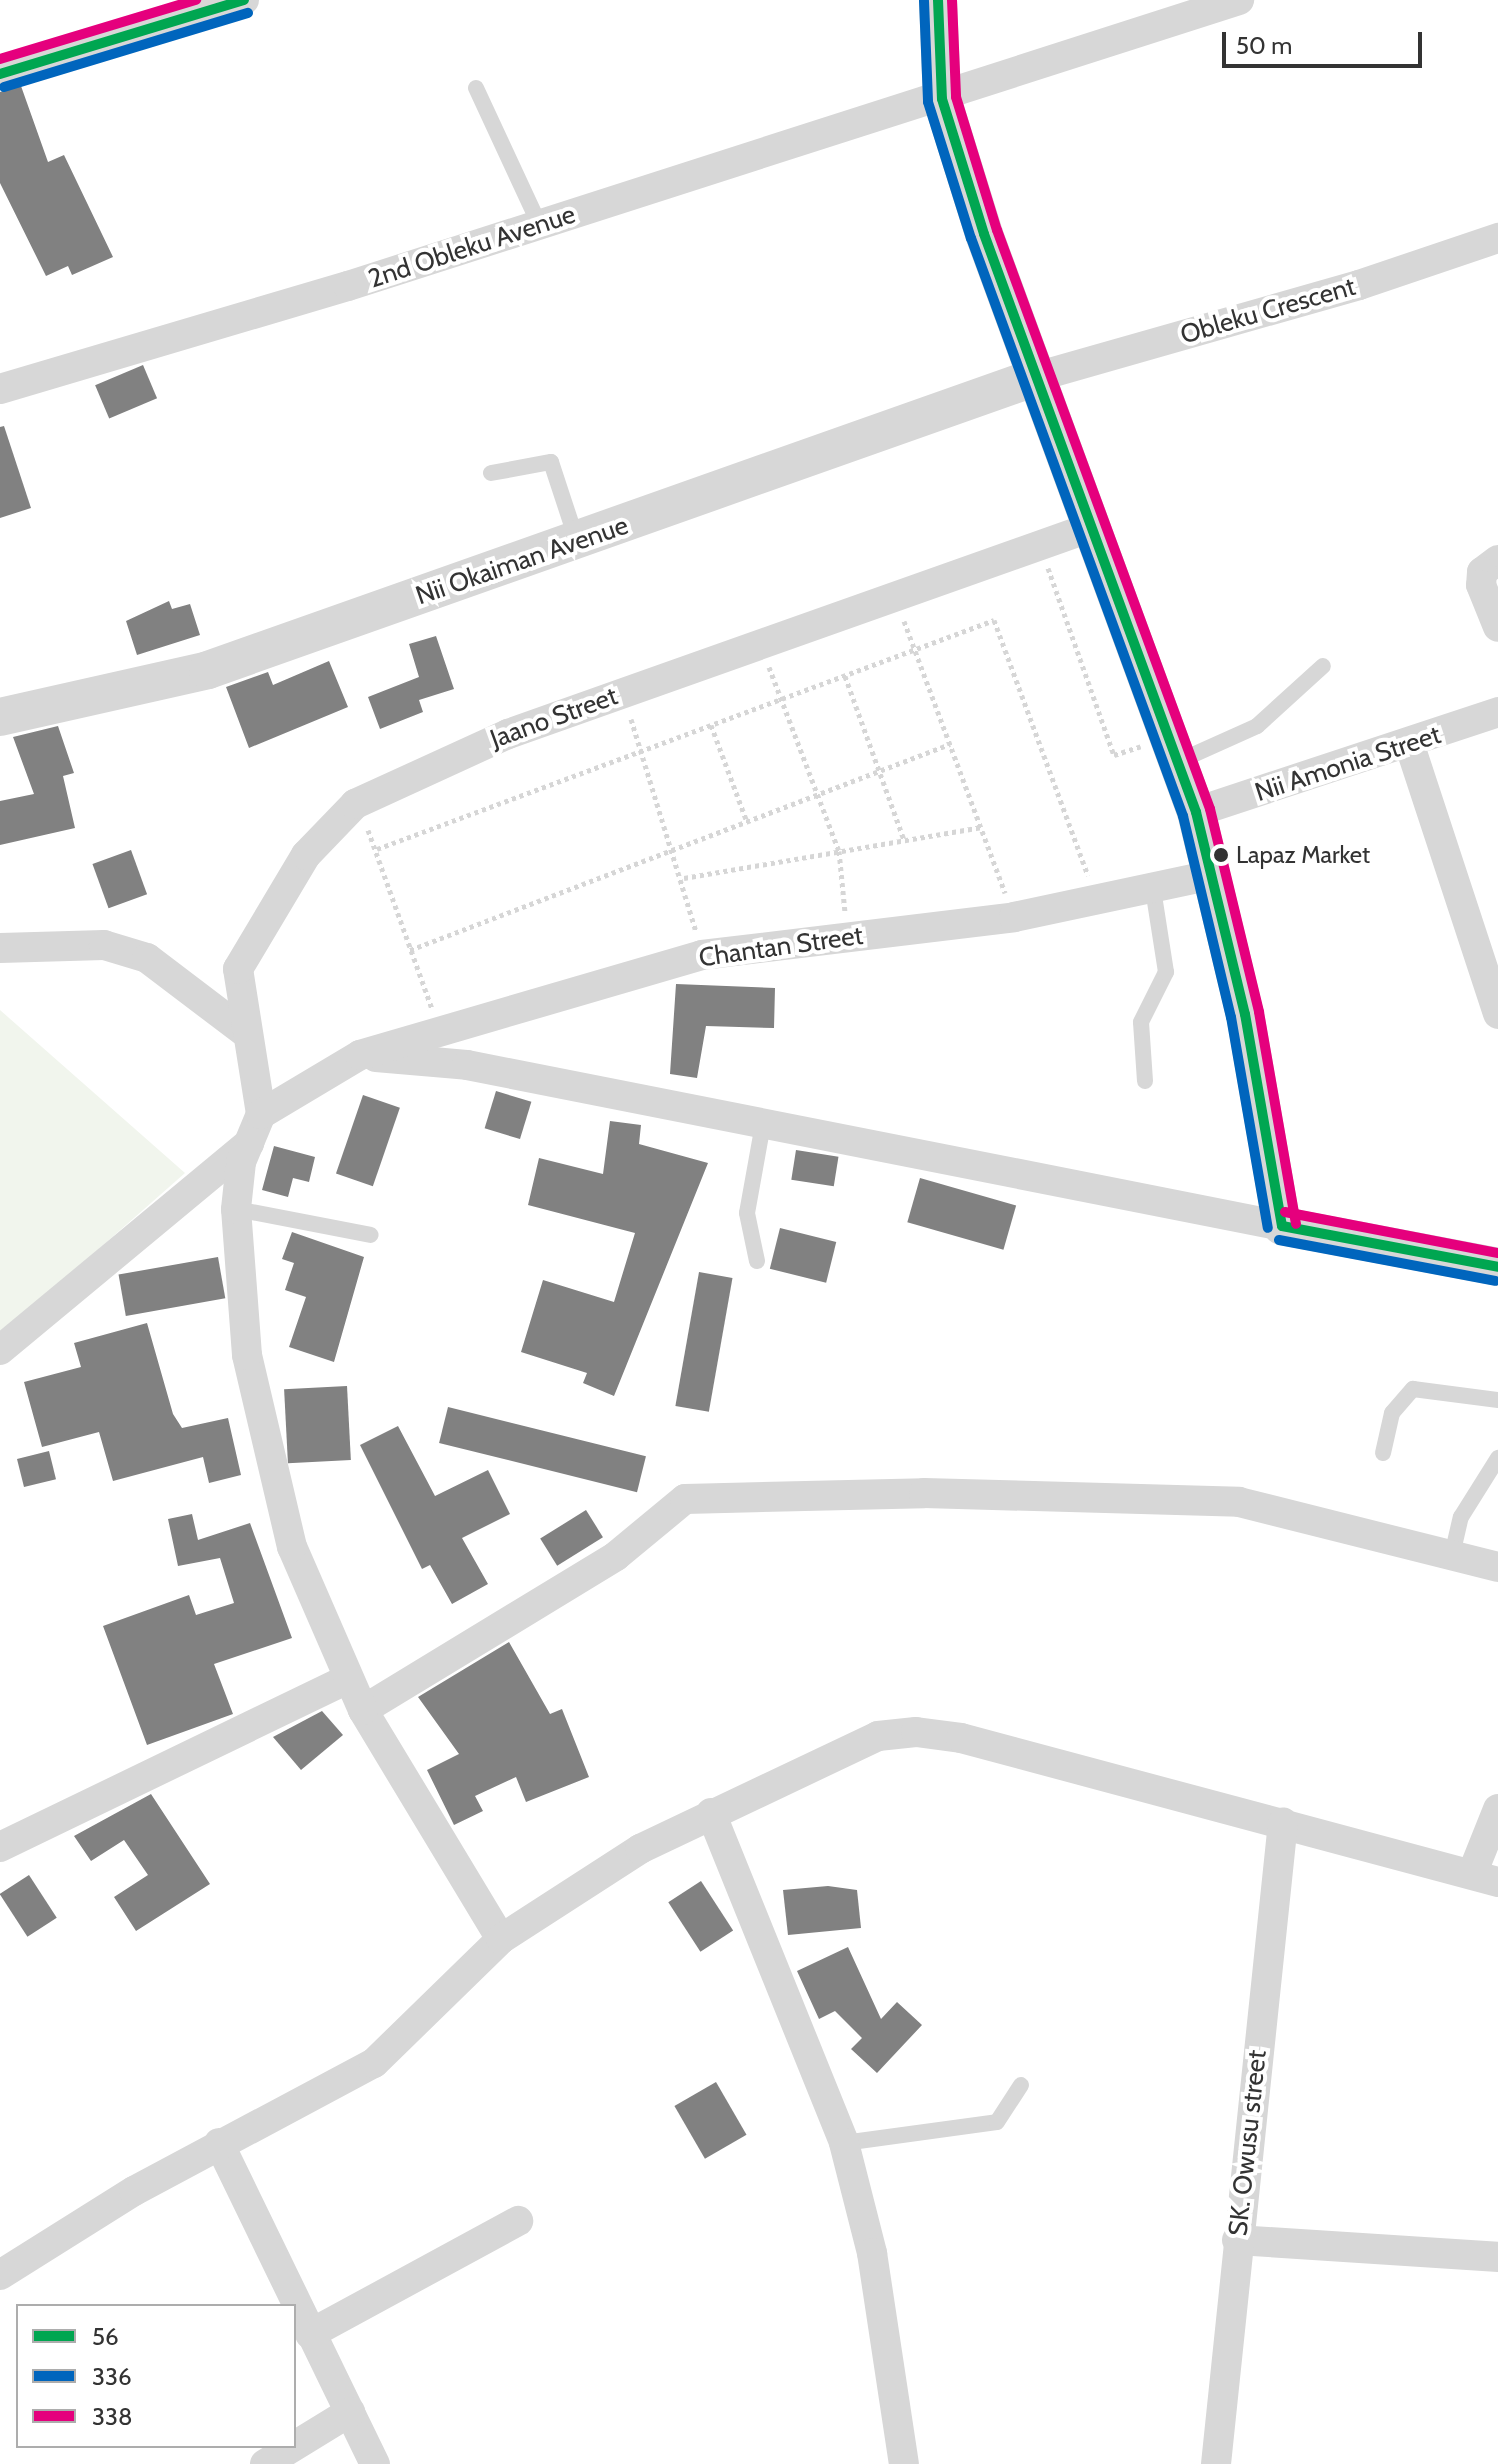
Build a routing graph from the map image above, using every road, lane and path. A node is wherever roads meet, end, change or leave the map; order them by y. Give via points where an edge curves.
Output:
1 (244, 0) edge
2 (938, 0) edge
3 (1239, 0) edge
4 (0, 74) edge
5 (476, 88) dead end
6 (942, 99) junction
7 (540, 226) junction
8 (1498, 238) edge
9 (1036, 377) junction
10 (0, 389) edge
11 (491, 473) dead end
12 (1089, 528) junction
13 (578, 542) junction
14 (1040, 546) junction
15 (1495, 561) edge
16 (895, 597) junction
17 (1498, 627) edge
18 (760, 645) junction
19 (915, 650) junction
20 (1323, 666) dead end
21 (845, 676) junction
22 (622, 694) junction
23 (782, 699) junction
24 (1498, 712) edge
25 (0, 717) edge
26 (711, 725) junction
27 (950, 744) junction
28 (1410, 746) junction
29 (642, 751) junction
30 (1114, 755) dead end
31 (1177, 762) junction
32 (879, 771) junction
33 (819, 794) junction
34 (355, 804) junction
35 (1196, 812) junction
36 (747, 822) junction
37 (981, 827) junction
38 (904, 840) junction
39 (377, 849) junction
40 (676, 850) junction
41 (839, 851) junction
42 (1211, 875) junction
43 (684, 878) junction
44 (1153, 889) junction
45 (1098, 902) junction
46 (1014, 917) junction
47 (847, 937) junction
48 (0, 948) edge
49 (410, 950) junction
50 (702, 955) junction
51 (1498, 1014) edge
52 (440, 1030) junction
53 (243, 1031) junction
54 (360, 1055) junction
55 (1145, 1081) dead end
56 (261, 1114) junction
57 (763, 1124) junction
58 (249, 1143) junction
59 (236, 1209) junction
60 (1282, 1226) junction
61 (371, 1235) dead end
62 (757, 1261) dead end
63 (1498, 1267) edge
64 (0, 1350) edge
65 (1498, 1400) edge
66 (1383, 1453) dead end
67 (1498, 1458) edge
68 (1452, 1555) junction
69 (1498, 1567) edge
70 (347, 1679) junction
71 (363, 1710) junction
72 (1498, 1809) edge
73 (711, 1813) junction
74 (1283, 1822) junction
75 (0, 1847) edge
76 (1485, 1878) edge
77 (501, 1939) junction
78 (1021, 2085) dead end
79 (219, 2143) junction
80 (844, 2143) junction
81 (518, 2221) dead end
82 (1237, 2240) junction
83 (1498, 2257) edge
84 (0, 2275) edge
85 (296, 2304) edge
86 (296, 2305) edge
87 (310, 2334) junction
88 (350, 2412) junction
89 (296, 2445) edge
90 (291, 2448) edge
91 (265, 2464) edge
92 (375, 2464) edge
93 (904, 2464) edge
94 (1216, 2464) edge

1 - 4 street
2 - 6 street
3 - 6 street, 2nd Obleku Avenue
5 - 7 lane
6 - 7 street, 2nd Obleku Avenue
6 - 9 street
7 - 10 street, 2nd Obleku Avenue
8 - 9 street, Obleku Crescent
9 - 12 street
9 - 13 street, Nii Okaiman Avenue
11 - 13 lane via 551,462
12 - 14 street, Jaano Street
12 - 31 street
13 - 25 street, Nii Okaiman Avenue via 208,670
14 - 16 street, Jaano Street
14 - 30 path
15 - 17 street via 1481,585
16 - 18 street, Jaano Street
16 - 19 path
18 - 22 street, Jaano Street
18 - 23 path
19 - 21 path
19 - 27 path
19 - 45 path via 994,620
20 - 31 lane via 1257,726
21 - 23 path
21 - 32 path
22 - 29 path
22 - 34 street, Jaano Street via 416,771
23 - 26 path
23 - 33 path
24 - 28 street, Nii Amonia Street
26 - 29 path
26 - 36 path
27 - 32 path
27 - 37 path
28 - 35 street, Nii Amonia Street
28 - 51 street
29 - 39 path
29 - 40 path
31 - 35 street
32 - 33 path
32 - 38 path
33 - 36 path
33 - 41 path
34 - 39 path
34 - 53 street, Jaano Street via 306,855 265,913 238,969
35 - 42 street
36 - 40 path
37 - 38 path
37 - 46 path
38 - 41 path
39 - 49 path
40 - 43 path
40 - 49 path
41 - 43 path
41 - 47 path
42 - 44 street, Chantan Street
42 - 60 street
43 - 50 path
44 - 45 street, Chantan Street
44 - 55 lane via 1166,972 1141,1022
45 - 46 street, Chantan Street
46 - 47 street, Chantan Street
47 - 50 street, Chantan Street
48 - 53 street via 104,945 147,958
49 - 52 path
50 - 52 street, Chantan Street
52 - 54 street, Chantan Street
53 - 56 street, Jaano Street
54 - 56 street, Chantan Street
54 - 57 street via 467,1065
56 - 58 street
57 - 60 street
57 - 62 lane via 747,1213
58 - 59 street
58 - 64 street
59 - 61 lane
59 - 70 street via 247,1355 292,1547
60 - 63 street
65 - 66 lane via 1413,1389 1392,1413
67 - 68 lane via 1461,1517
68 - 69 street
68 - 71 street via 1239,1502 924,1493 685,1499 616,1556
70 - 71 street
70 - 75 street
71 - 77 street
72 - 76 street
73 - 74 street via 878,1736 916,1732
73 - 77 street via 640,1849
73 - 80 street
74 - 76 street
74 - 82 street, SK. Owusu street
77 - 79 street via 374,2063
78 - 80 lane via 997,2122
79 - 84 street
79 - 85 street
80 - 93 street via 872,2253
81 - 87 street
82 - 83 street
82 - 94 street, SK. Owusu street
86 - 87 street
87 - 88 street
88 - 89 street
88 - 92 street
90 - 91 street

